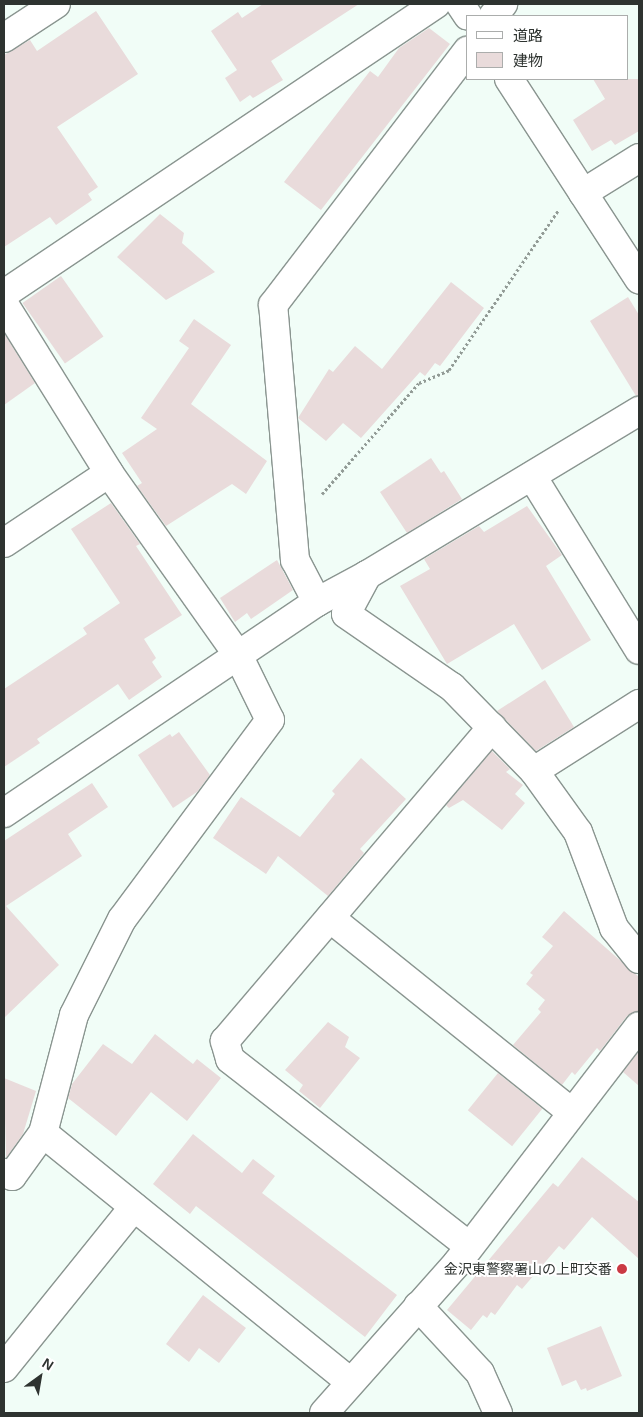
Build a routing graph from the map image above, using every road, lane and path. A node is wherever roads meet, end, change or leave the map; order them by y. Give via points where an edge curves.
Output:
1 (56, 4) edge
2 (436, 4) edge
3 (460, 4) edge
4 (503, 4) edge
5 (467, 15) edge
6 (494, 15) edge
7 (4, 38) edge
8 (466, 52) edge
9 (510, 80) edge
10 (639, 158) edge
11 (580, 188) junction
12 (639, 279) edge
13 (4, 294) edge
14 (4, 304) edge
15 (639, 411) edge
16 (109, 473) junction
17 (532, 476) junction
18 (292, 528) junction
19 (4, 543) edge
20 (367, 575) junction
21 (317, 602) junction
22 (639, 650) edge
23 (238, 655) junction
24 (639, 704) edge
25 (492, 727) junction
26 (534, 771) junction
27 (4, 813) edge
28 (330, 918) junction
29 (639, 958) edge
30 (639, 1026) edge
31 (571, 1112) junction
32 (43, 1133) junction
33 (4, 1172) edge
34 (134, 1207) junction
35 (469, 1246) junction
36 (418, 1306) junction
37 (4, 1368) edge
38 (350, 1382) junction
39 (324, 1413) edge
40 (498, 1413) edge

1 - 7 street
2 - 13 street
3 - 5 street
4 - 6 street
8 - 18 street via 272,305
9 - 11 street
10 - 11 street
11 - 12 street
11 - 18 path via 449,370 419,383
14 - 16 street
15 - 17 street
16 - 19 street
16 - 23 street
17 - 20 street
17 - 22 street
18 - 21 street via 295,560
20 - 21 street
20 - 25 street via 346,614 452,687
21 - 23 street
23 - 27 street
23 - 32 street via 270,720 122,919 74,1015
24 - 26 street
25 - 26 street
25 - 28 street
26 - 29 street via 578,832 614,928
28 - 31 street
28 - 35 street via 226,1041 230,1059
30 - 31 street
31 - 35 street
32 - 33 street via 12,1176
32 - 34 street
34 - 37 street
34 - 38 street
35 - 36 street
36 - 38 street
36 - 40 street via 480,1373
38 - 39 street

